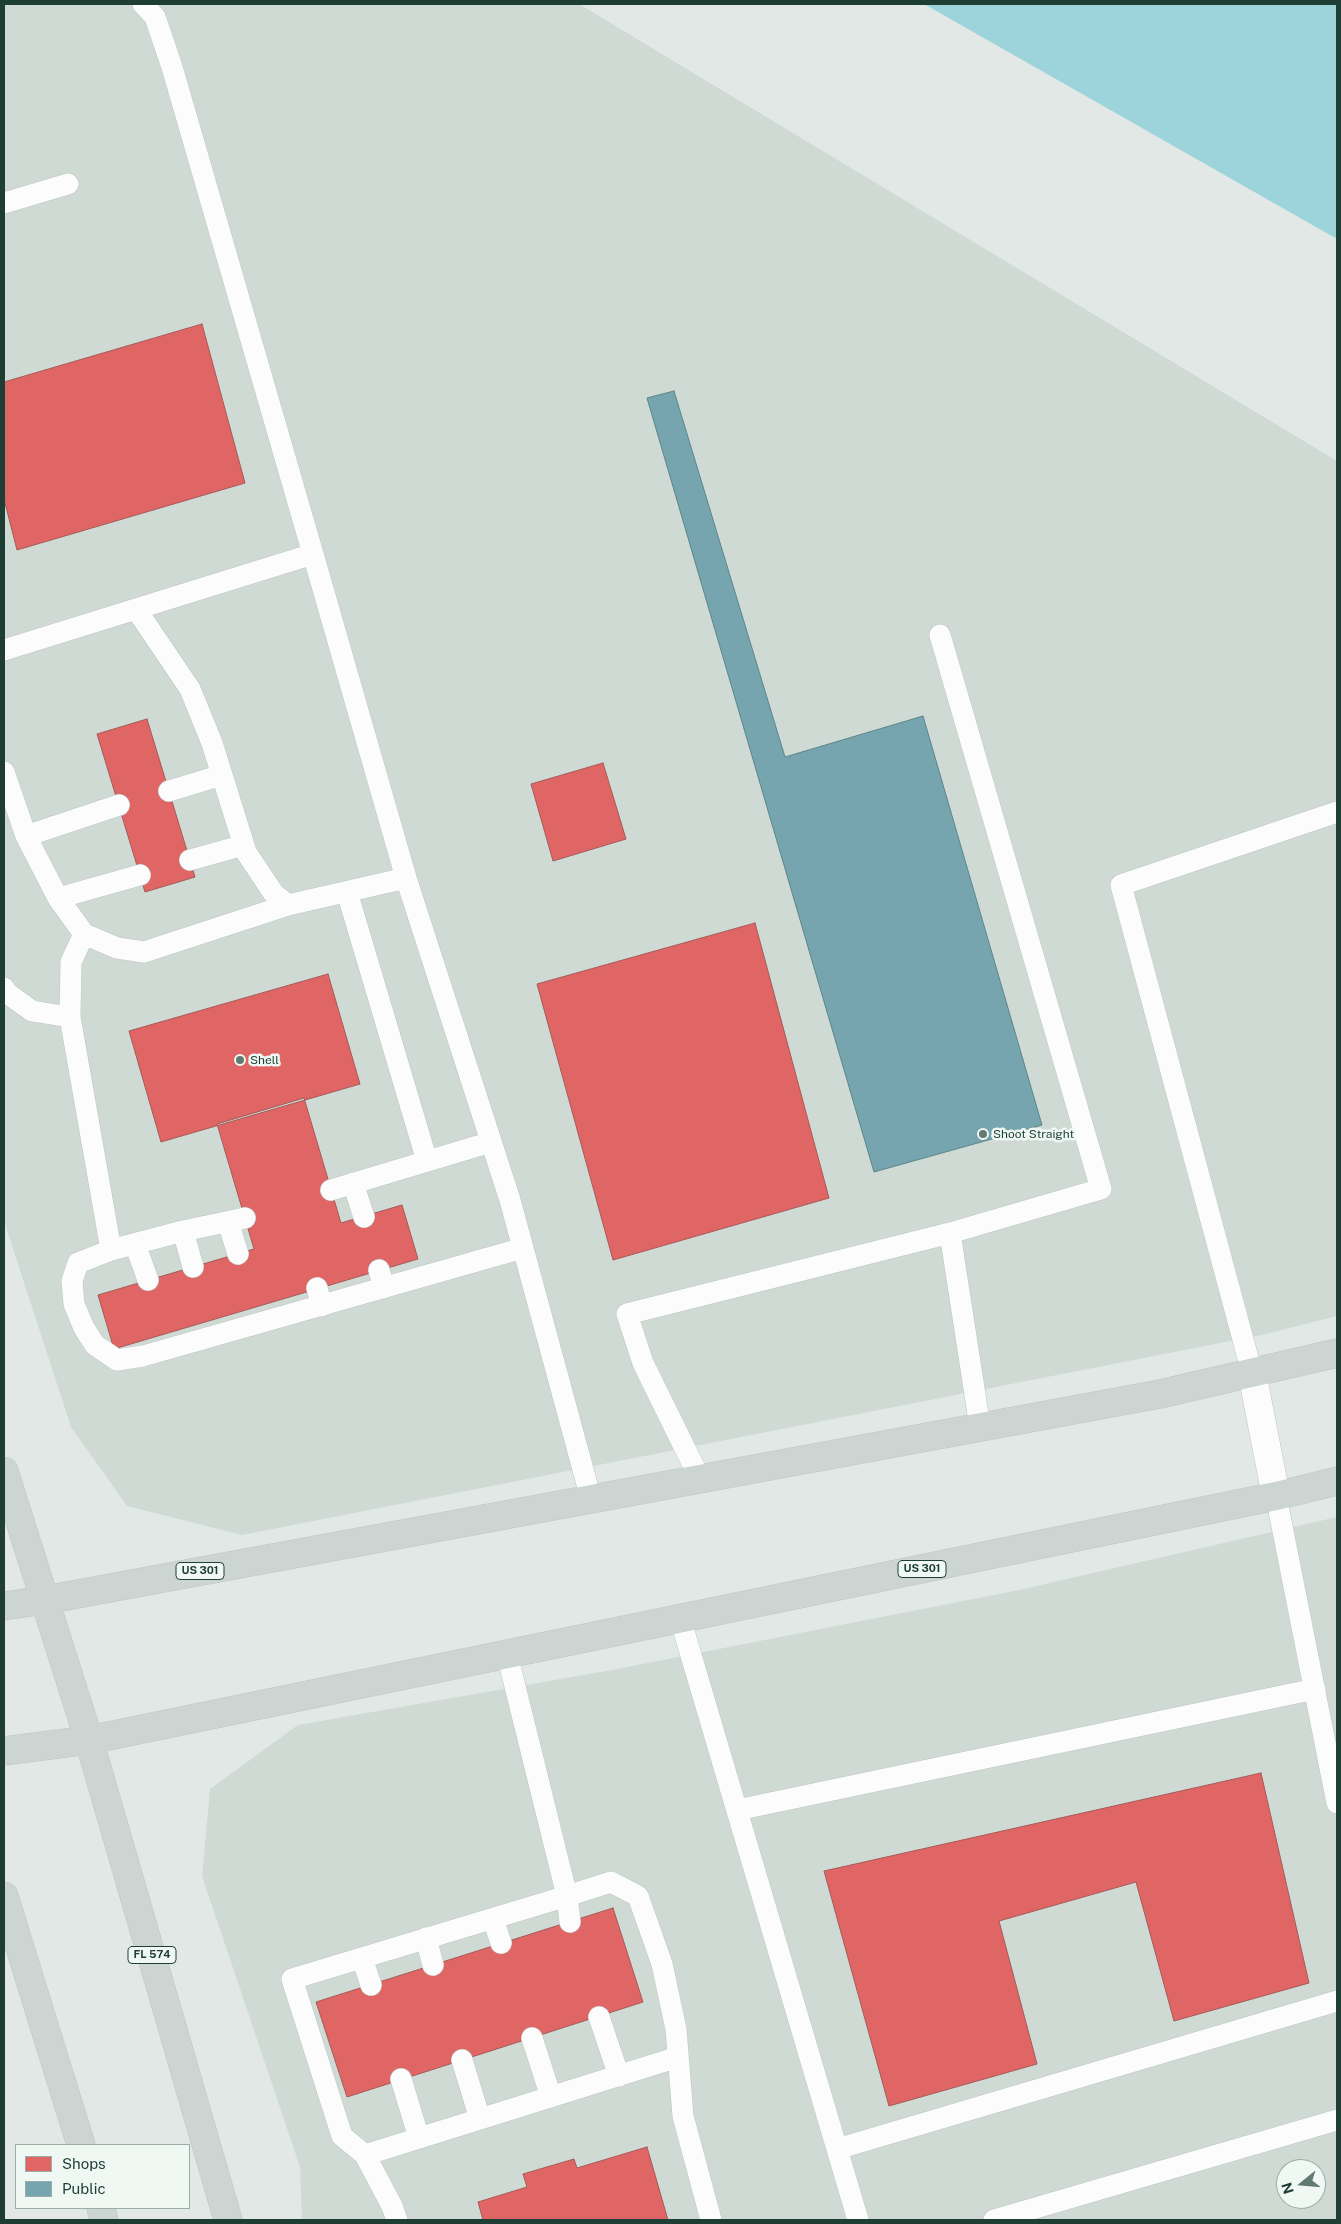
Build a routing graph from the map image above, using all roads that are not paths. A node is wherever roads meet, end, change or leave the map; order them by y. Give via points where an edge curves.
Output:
1 (144, 4) edge
2 (68, 184) dead end
3 (4, 203) edge
4 (313, 554) junction
5 (136, 609) junction
6 (940, 634) dead end
7 (4, 650) edge
8 (4, 772) edge
9 (222, 775) junction
10 (169, 791) dead end
11 (119, 806) dead end
12 (1337, 812) edge
13 (26, 836) junction
14 (244, 845) junction
15 (190, 860) dead end
16 (140, 875) dead end
17 (406, 878) junction
18 (347, 892) junction
19 (58, 898) junction
20 (288, 905) junction
21 (84, 934) junction
22 (4, 988) edge
23 (70, 1017) junction
24 (491, 1142) junction
25 (427, 1161) junction
26 (353, 1183) junction
27 (331, 1190) dead end
28 (364, 1216) dead end
29 (183, 1231) junction
30 (950, 1233) junction
31 (135, 1244) junction
32 (523, 1248) junction
33 (111, 1250) junction
34 (238, 1254) dead end
35 (194, 1267) dead end
36 (148, 1280) dead end
37 (1337, 1353) edge
38 (1252, 1373) junction
39 (980, 1427) junction
40 (4, 1471) edge
41 (700, 1479) junction
42 (1337, 1481) edge
43 (1276, 1496) junction
44 (591, 1499) junction
45 (44, 1600) junction
46 (4, 1606) edge
47 (680, 1618) junction
48 (507, 1654) junction
49 (1315, 1690) junction
50 (89, 1740) junction
51 (4, 1751) edge
52 (1337, 1803) edge
53 (737, 1810) junction
54 (4, 1896) edge
55 (567, 1896) junction
56 (493, 1918) junction
57 (570, 1922) dead end
58 (426, 1938) junction
59 (501, 1943) dead end
60 (362, 1958) junction
61 (433, 1965) dead end
62 (371, 1985) dead end
63 (1337, 2001) edge
64 (599, 2016) dead end
65 (532, 2038) dead end
66 (678, 2057) junction
67 (462, 2060) dead end
68 (619, 2076) junction
69 (401, 2079) dead end
70 (551, 2097) junction
71 (480, 2119) junction
72 (1337, 2120) edge
73 (419, 2138) junction
74 (81, 2144) edge
75 (837, 2149) junction
76 (365, 2156) junction
77 (228, 2220) edge
78 (397, 2220) edge
79 (711, 2220) edge
80 (858, 2220) edge
81 (994, 2220) edge

1 - 4 lane via 154,17 172,67
2 - 3 lane
4 - 5 lane
4 - 17 lane
5 - 7 lane
5 - 9 lane via 190,689
6 - 30 lane via 1101,1189
8 - 13 lane
9 - 10 lane
9 - 14 lane
11 - 13 lane
12 - 38 lane via 1121,885
13 - 19 lane
14 - 15 lane
14 - 20 lane via 274,894
16 - 19 lane
17 - 18 lane
17 - 24 lane
18 - 20 lane
18 - 25 lane
19 - 21 lane
20 - 21 lane via 144,952 118,948
21 - 23 lane via 71,962
22 - 23 lane via 7,994 32,1011
23 - 33 lane
24 - 25 lane
24 - 32 lane
25 - 26 lane
26 - 27 lane
26 - 28 lane
29 - 31 lane
29 - 34 lane via 236,1220
29 - 35 lane
30 - 39 lane
30 - 41 lane via 627,1314 643,1363
31 - 33 lane
31 - 36 lane
32 - 33 lane via 381,1279 166,1342 143,1356 117,1360 95,1345 84,1328 74,1304 72,1281 78,1263
32 - 44 lane
37 - 38 main road, US 301
38 - 39 main road, US 301 via 1160,1394
38 - 43 street
39 - 41 main road, US 301
40 - 45 main road, FL 574
41 - 44 main road, US 301
42 - 43 main road, US 301
43 - 47 main road, US 301
43 - 49 lane
44 - 45 main road, US 301
45 - 46 main road, US 301
45 - 50 main road, FL 574
47 - 48 main road, US 301
47 - 53 lane
48 - 50 main road, US 301
48 - 55 lane
49 - 52 lane
49 - 53 lane
50 - 51 main road, US 301
50 - 77 main road, FL 574
53 - 75 lane
54 - 74 main road
55 - 56 lane
55 - 57 lane
55 - 66 lane via 611,1882 638,1896 662,1964 676,2029
56 - 58 lane
56 - 59 lane
58 - 60 lane
58 - 61 lane
60 - 62 lane
60 - 76 lane via 292,1979 342,2136
63 - 75 lane
64 - 68 lane
65 - 70 lane
66 - 68 lane
66 - 79 lane via 683,2116
67 - 71 lane
68 - 70 lane
69 - 73 lane
70 - 71 lane
71 - 73 lane
72 - 81 lane
73 - 76 lane
75 - 80 lane
76 - 78 lane

